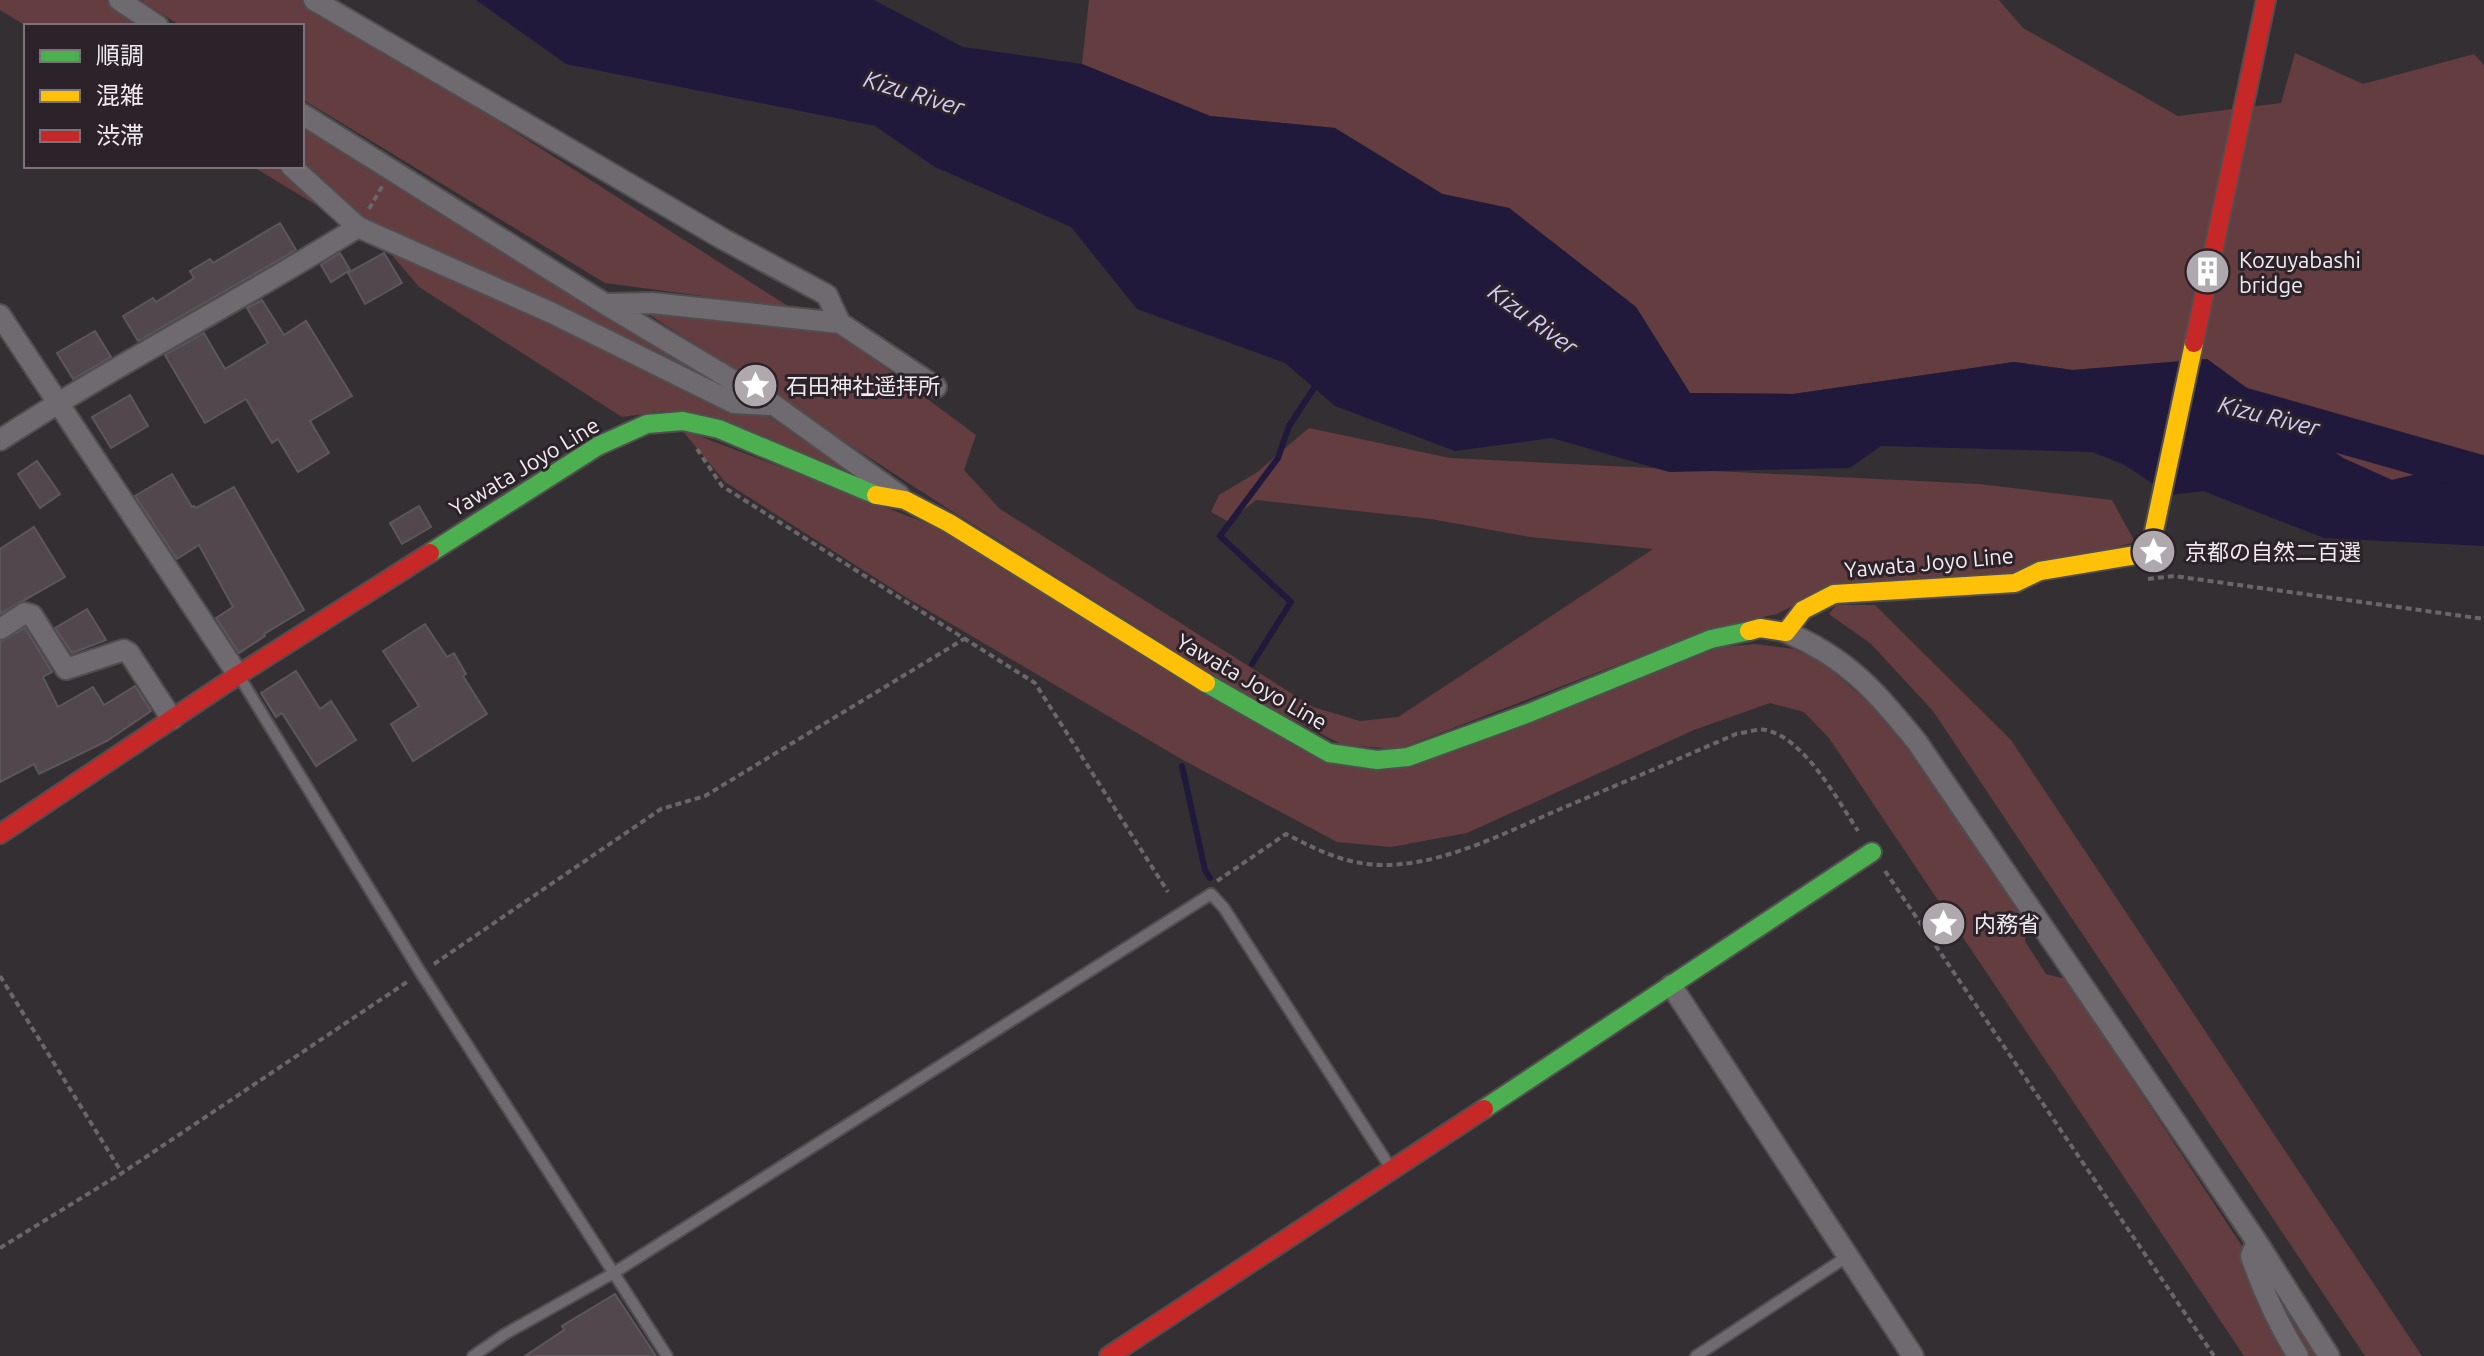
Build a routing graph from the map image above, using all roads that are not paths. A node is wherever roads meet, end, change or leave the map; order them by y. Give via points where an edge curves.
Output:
1 (119, 0) edge
2 (314, 0) edge
3 (2266, 0) edge
4 (155, 24) edge
5 (304, 115) edge
6 (293, 168) edge
7 (358, 227) junction
8 (605, 304) junction
9 (0, 315) edge
10 (840, 323) junction
11 (936, 387) dead end
12 (59, 401) junction
13 (774, 405) junction
14 (0, 440) edge
15 (905, 500) junction
16 (0, 629) edge
17 (1786, 632) junction
18 (238, 675) junction
19 (172, 719) junction
20 (0, 834) edge
21 (1872, 852) dead end
22 (1671, 985) junction
23 (1391, 1169) junction
24 (2257, 1242) junction
25 (1848, 1256) junction
26 (612, 1274) junction
27 (473, 1356) edge
28 (667, 1356) edge
29 (1109, 1356) edge
30 (1696, 1356) edge
31 (1913, 1356) edge
32 (2298, 1356) edge
33 (2329, 1356) edge

1 - 4 street
2 - 10 street via 827,295
3 - 17 main road, Yawata Joyo Line via 2151,545 2136,555 2040,571 2015,583 1834,594 1803,610
5 - 8 street
6 - 7 street
7 - 12 street
7 - 13 street via 552,313 734,403
8 - 10 street via 652,303
8 - 13 street
9 - 12 street
10 - 11 street
12 - 14 street
12 - 18 street
13 - 15 street
15 - 17 main road, Yawata Joyo Line via 1239,704 1329,753 1377,760 1408,757 1711,639 1760,628
15 - 18 main road, Yawata Joyo Line via 875,495 719,429 683,421 647,424 598,446
16 - 19 street via 25,613 32,615 66,669 124,650
17 - 24 street via 1843,663 1876,692 1917,742
18 - 19 main road, Yawata Joyo Line
18 - 26 lane
19 - 20 main road, Yawata Joyo Line
21 - 22 main road
22 - 23 main road
22 - 25 street
23 - 26 lane via 1211,894
23 - 29 main road
24 - 32 street via 2251,1256 2258,1277
24 - 33 street
25 - 30 lane
25 - 31 street
26 - 27 lane
26 - 28 lane

